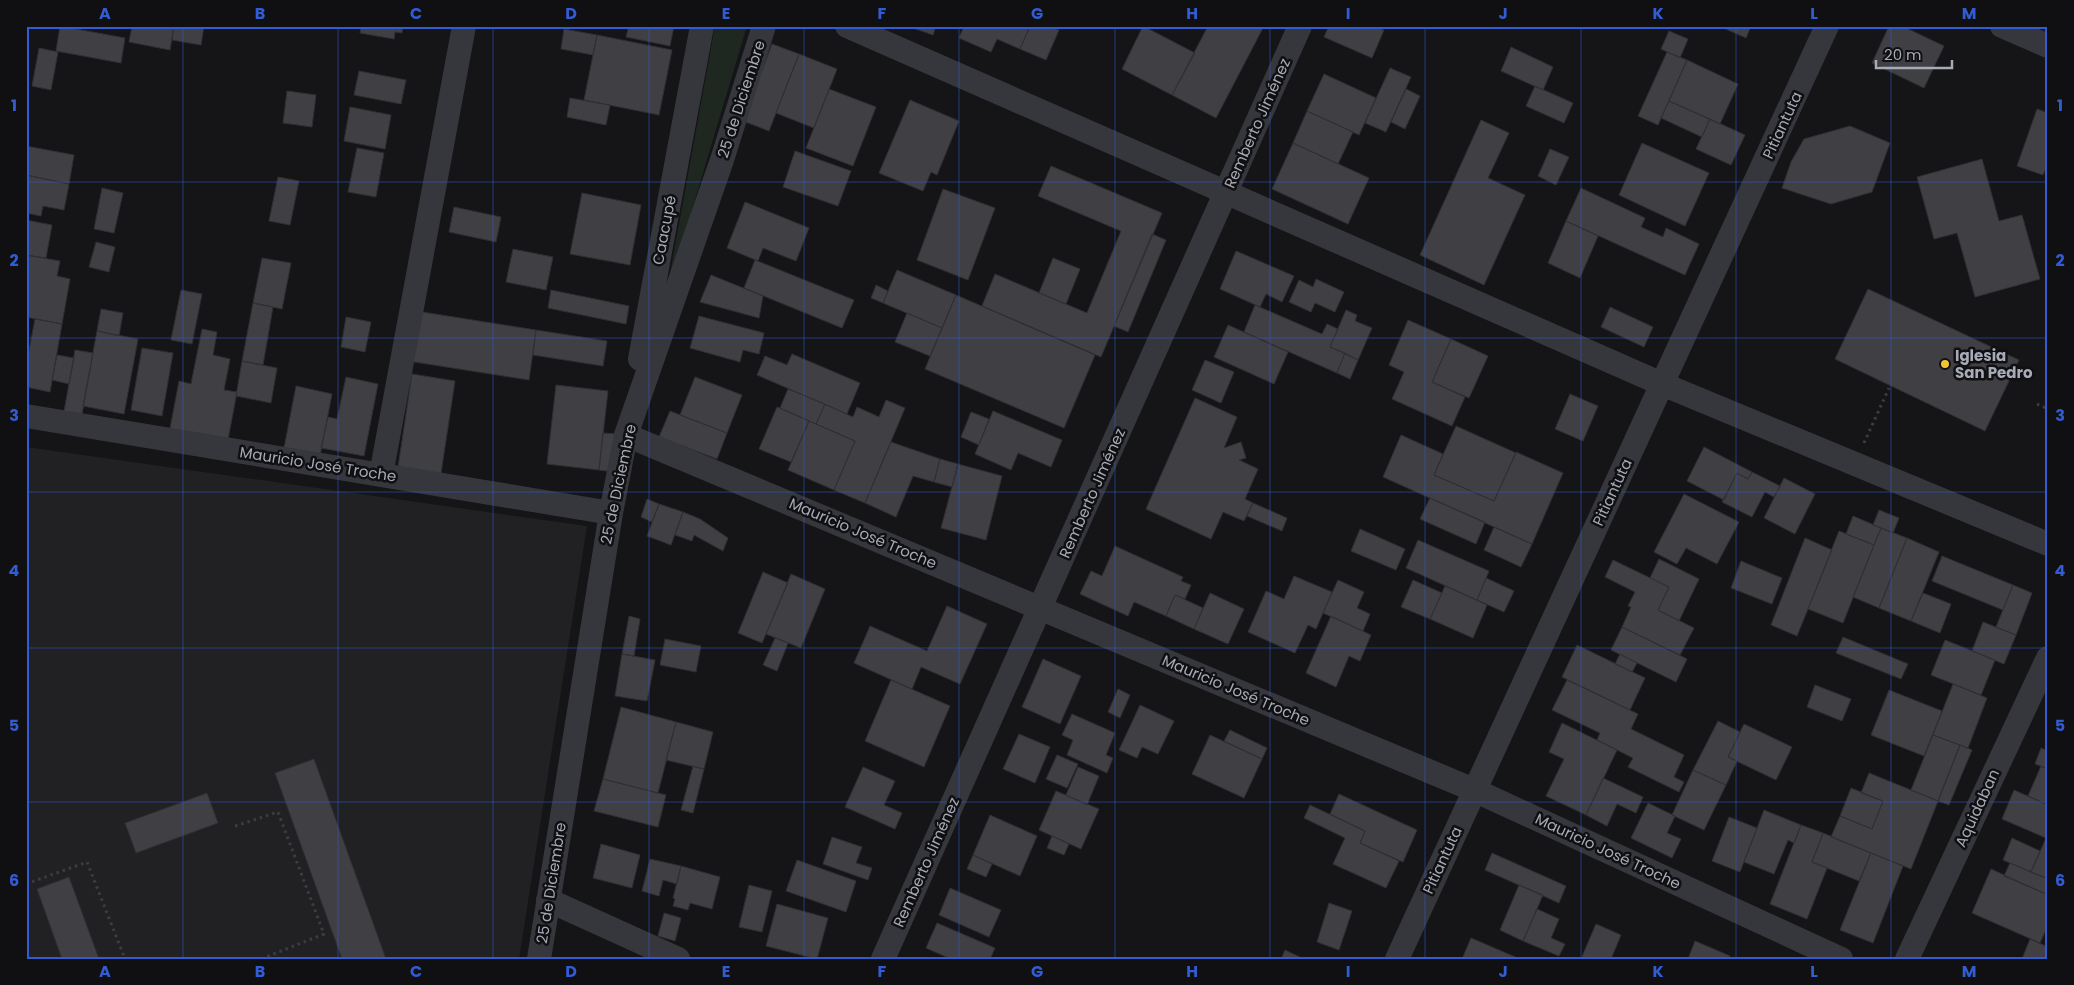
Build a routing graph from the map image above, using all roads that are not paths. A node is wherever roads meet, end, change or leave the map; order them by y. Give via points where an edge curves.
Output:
1 (464, 26) edge
2 (702, 26) edge
3 (764, 26) edge
4 (847, 26) edge
5 (1300, 26) edge
6 (1827, 26) edge
7 (2002, 26) edge
8 (2048, 46) edge
9 (1226, 192) junction
10 (1662, 384) junction
11 (26, 416) edge
12 (626, 435) junction
13 (381, 475) junction
14 (611, 513) junction
15 (2048, 544) edge
16 (1041, 607) junction
17 (2048, 658) edge
18 (1474, 790) junction
19 (548, 900) junction
20 (539, 959) edge
21 (678, 959) edge
22 (883, 959) edge
23 (1397, 959) edge
24 (1840, 959) edge
25 (1907, 959) edge

1 - 13 street
2 - 12 street, Caacupé
3 - 12 street, 25 de Diciembre via 722,160
4 - 9 street
5 - 9 street, Remberto Jiménez
6 - 10 street, Pitiantuta
7 - 8 street
9 - 10 street
9 - 16 street, Remberto Jiménez
10 - 15 street
10 - 18 street, Pitiantuta
11 - 13 street, Mauricio José Troche
12 - 14 street, 25 de Diciembre
12 - 16 street, Mauricio José Troche
13 - 14 street, Mauricio José Troche
14 - 19 street, 25 de Diciembre
16 - 18 street, Mauricio José Troche
16 - 22 street, Remberto Jiménez
17 - 25 street, Aquidaban
18 - 23 street, Pitiantuta
18 - 24 street, Mauricio José Troche
19 - 20 street, 25 de Diciembre
19 - 21 street

